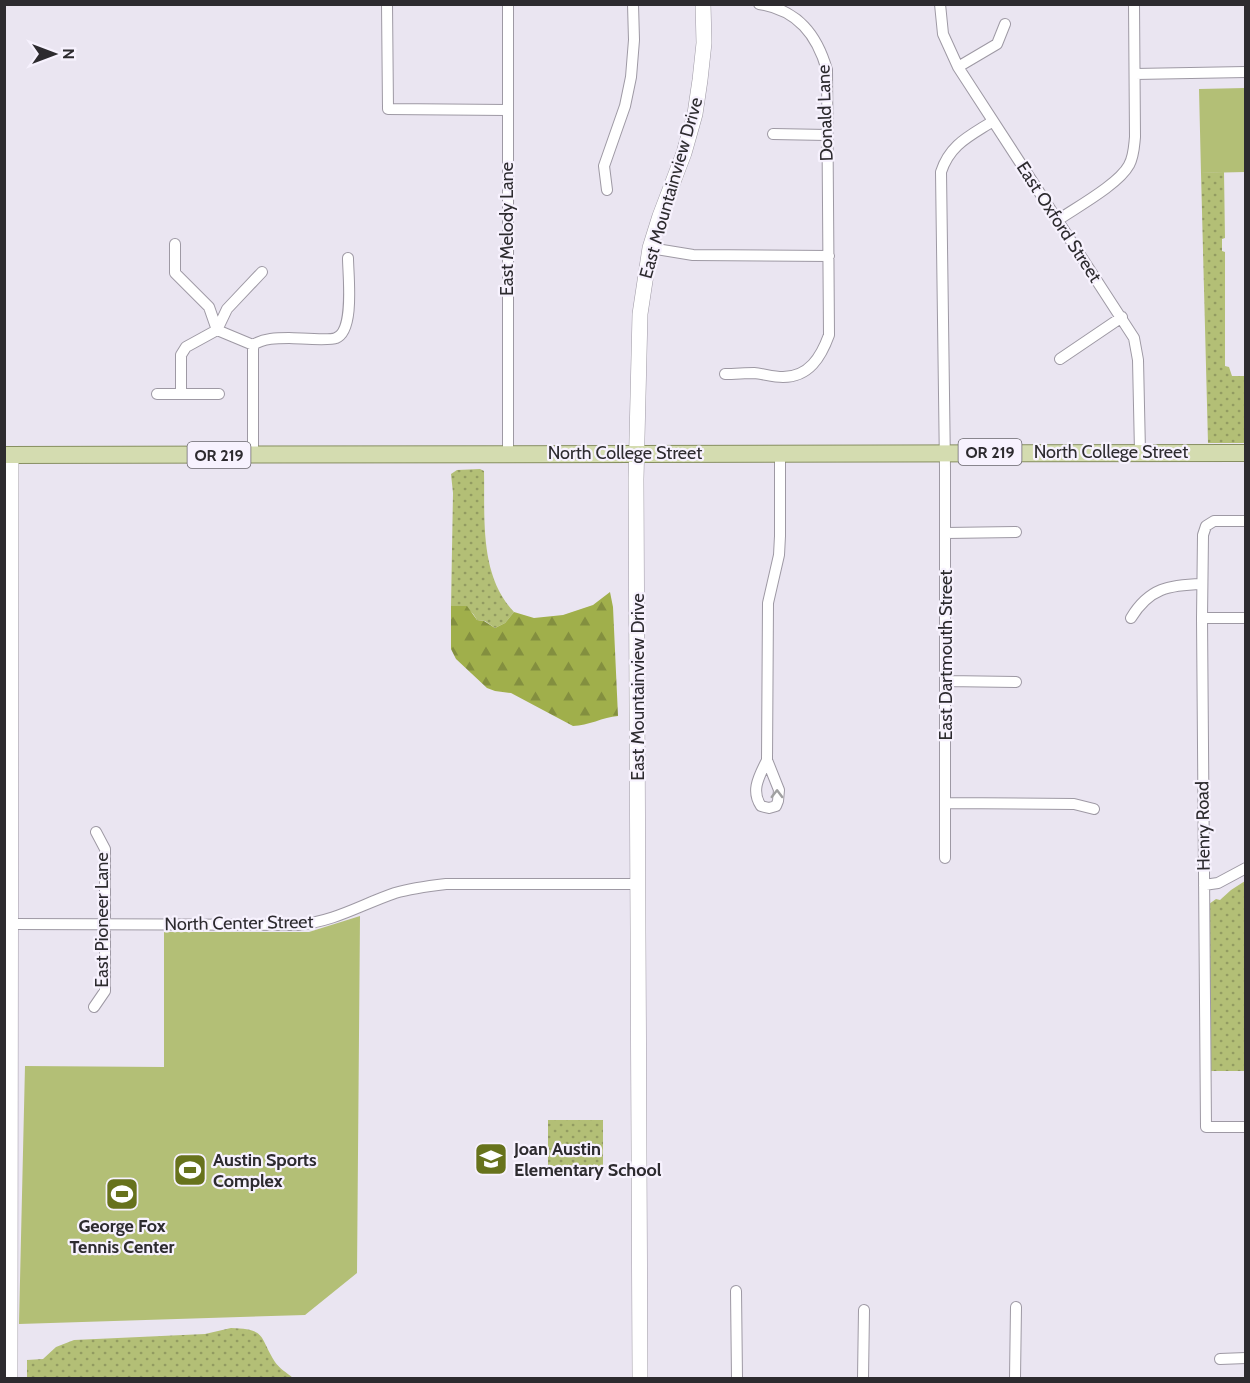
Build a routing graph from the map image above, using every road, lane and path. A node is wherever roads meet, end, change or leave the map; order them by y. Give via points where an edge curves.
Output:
1 (387, 4) edge
2 (507, 4) edge
3 (633, 4) edge
4 (703, 4) edge
5 (759, 4) edge
6 (940, 4) edge
7 (1134, 4) edge
8 (789, 9) edge
9 (1005, 24) dead end
10 (958, 67) junction
11 (1245, 72) edge
12 (1135, 74) junction
13 (507, 110) junction
14 (993, 121) junction
15 (773, 134) dead end
16 (827, 135) junction
17 (608, 190) dead end
18 (1058, 220) junction
19 (175, 244) dead end
20 (650, 248) junction
21 (828, 256) junction
22 (348, 258) dead end
23 (262, 272) dead end
24 (1122, 318) junction
25 (217, 330) junction
26 (253, 345) junction
27 (1060, 359) dead end
28 (725, 374) dead end
29 (157, 394) dead end
30 (181, 394) junction
31 (219, 394) dead end
32 (944, 452) junction
33 (1140, 452) junction
34 (780, 453) junction
35 (1245, 453) edge
36 (508, 454) junction
37 (637, 454) junction
38 (8, 455) edge
39 (253, 455) junction
40 (1245, 521) edge
41 (1016, 532) dead end
42 (946, 533) junction
43 (1202, 584) junction
44 (1131, 618) dead end
45 (1202, 618) junction
46 (1245, 618) edge
47 (946, 681) junction
48 (1016, 682) dead end
49 (767, 760) dead end
50 (8, 793) edge
51 (946, 803) junction
52 (1094, 809) dead end
53 (96, 832) dead end
54 (945, 858) dead end
55 (1245, 868) edge
56 (639, 884) junction
57 (1204, 885) junction
58 (12, 924) junction
59 (105, 925) junction
60 (94, 1006) dead end
61 (8, 1031) edge
62 (1245, 1127) edge
63 (736, 1291) dead end
64 (1016, 1307) dead end
65 (864, 1310) dead end
66 (7, 1351) edge
67 (1245, 1358) edge
68 (1220, 1359) dead end
69 (10, 1378) edge
70 (640, 1378) edge
71 (737, 1378) edge
72 (863, 1378) edge
73 (1015, 1378) edge

1 - 13 street via 388,109
2 - 13 street, East Melody Lane
3 - 17 street via 631,77 604,166
4 - 20 street, East Mountainview Drive via 704,43 695,114
5 - 8 street, Donald Lane
6 - 10 street, East Oxford Street via 943,34
7 - 12 street
8 - 16 street, Donald Lane via 823,55 827,70
9 - 10 street via 998,44
10 - 14 street, East Oxford Street
11 - 12 street
12 - 18 street via 1135,137 1129,165 1110,184
13 - 36 street, East Melody Lane
14 - 18 street, East Oxford Street
14 - 32 street, East Dartmouth Street via 954,147 941,172
15 - 16 street
16 - 21 street, Donald Lane
18 - 24 street, East Oxford Street
19 - 25 street via 176,273 209,307
20 - 21 street via 693,255
20 - 37 street, East Mountainview Drive via 640,314
21 - 28 street, Donald Lane via 829,335 824,352 813,366 801,374 784,377
22 - 26 street via 345,331 336,338 274,339
23 - 25 street via 227,309
24 - 27 street
24 - 33 street, East Oxford Street via 1134,338 1138,360
25 - 26 street
25 - 30 street via 186,347 181,355
26 - 39 street
29 - 30 street
30 - 31 street
32 - 33 main road, North College Street / OR 219
32 - 34 main road, North College Street / OR 219
32 - 42 street, East Dartmouth Street
33 - 35 main road, North College Street / OR 219
34 - 37 main road, North College Street / OR 219
34 - 49 street via 779,555 768,603
36 - 37 main road, North College Street / OR 219
36 - 39 main road, North College Street / OR 219
37 - 56 street, East Mountainview Drive
38 - 39 main road, North College Street / OR 219
38 - 50 street
40 - 43 street, Henry Road via 1214,521 1206,526
41 - 42 street
42 - 47 street, East Dartmouth Street
43 - 44 street via 1174,585 1157,591 1145,599
43 - 45 street, Henry Road
45 - 46 street
45 - 57 street, Henry Road
47 - 48 street
47 - 51 street, East Dartmouth Street
50 - 58 street
51 - 52 street via 1074,804
51 - 54 street, East Dartmouth Street
53 - 59 street, East Pioneer Lane via 105,849
55 - 57 street via 1218,883
56 - 59 street, North Center Street via 424,886 396,893 342,916 297,925
56 - 70 street, East Mountainview Drive
57 - 62 street, Henry Road via 1206,1127
58 - 59 street, North Center Street
58 - 61 street
59 - 60 street, East Pioneer Lane via 105,991
61 - 66 street
63 - 71 street
64 - 73 street
65 - 72 street
66 - 69 street
67 - 68 street

